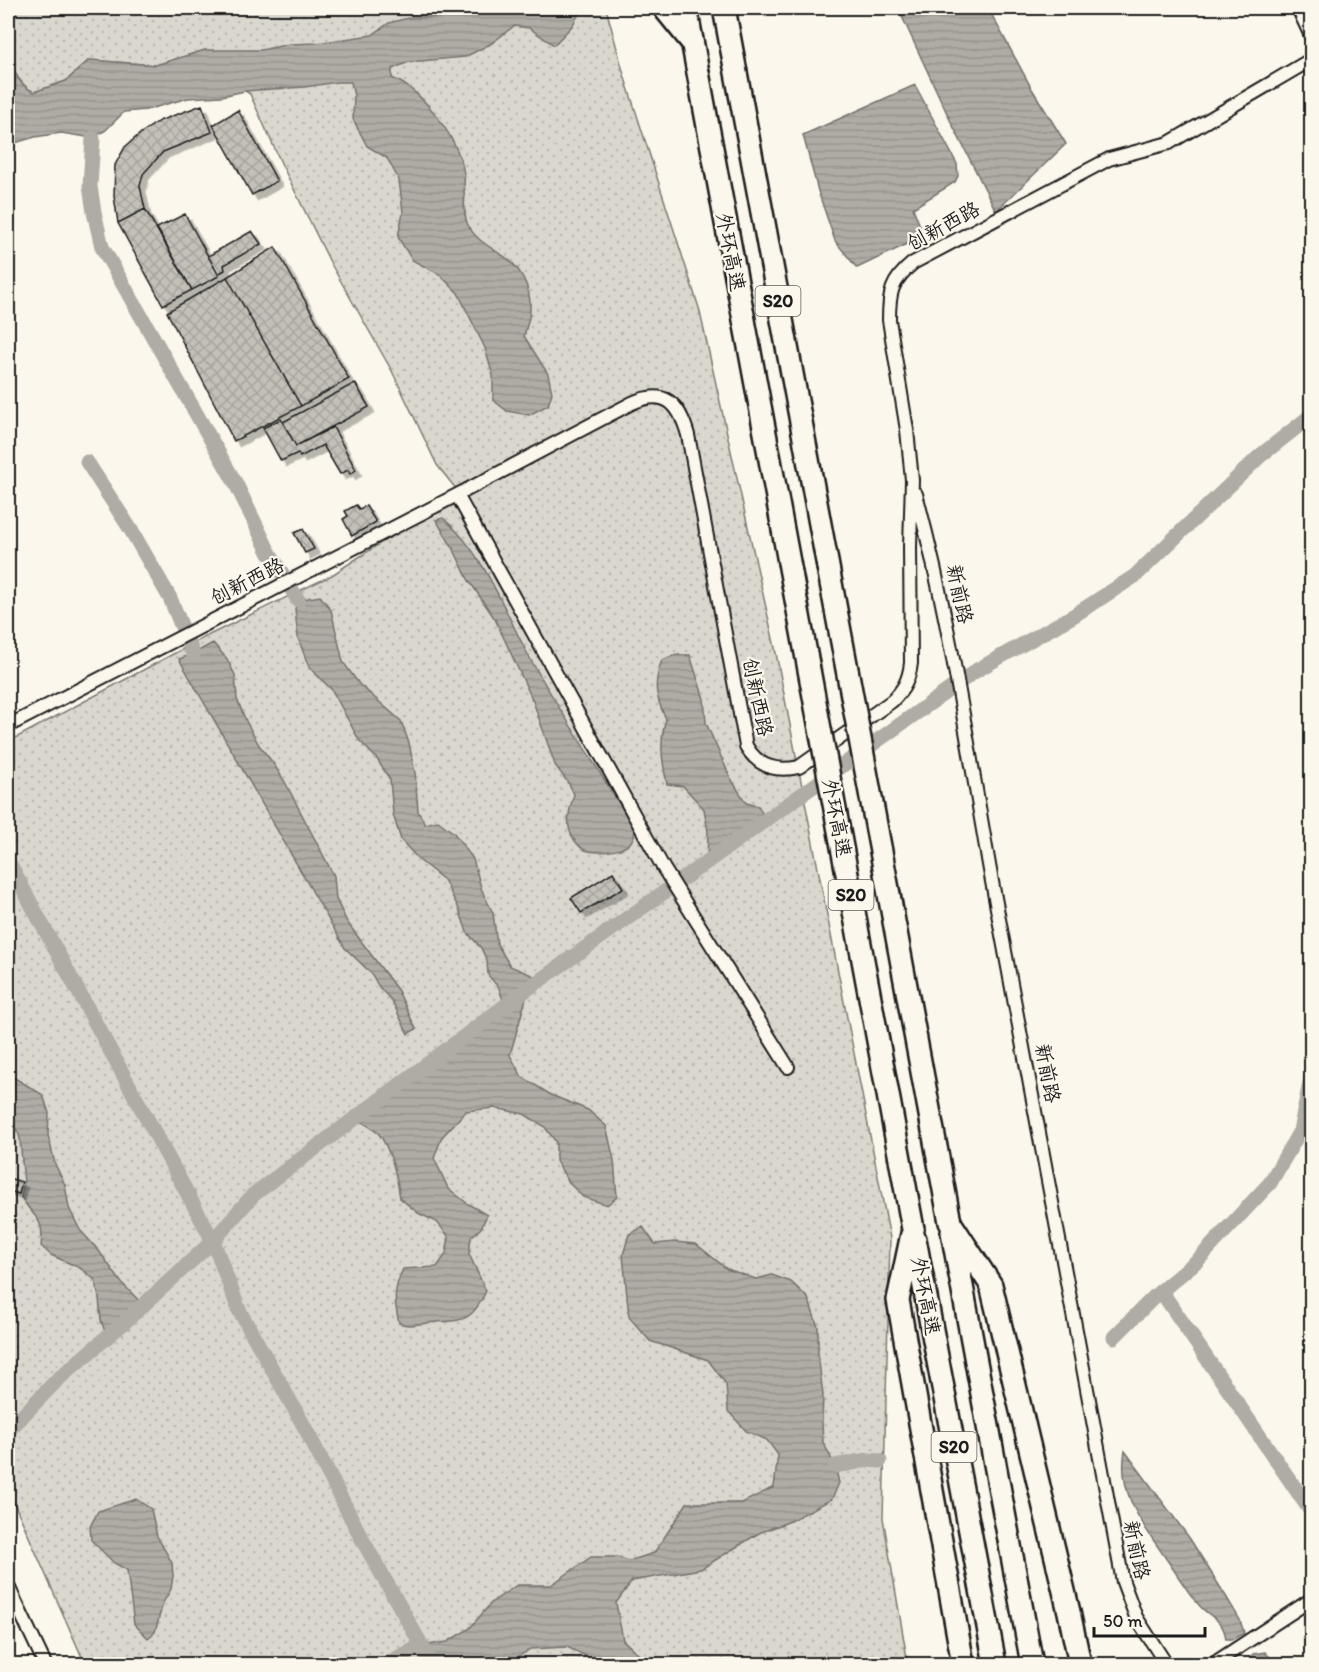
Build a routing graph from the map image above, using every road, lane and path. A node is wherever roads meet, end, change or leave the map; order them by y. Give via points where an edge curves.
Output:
1 (664, 8) edge
2 (686, 8) edge
3 (724, 8) edge
4 (736, 8) edge
5 (1298, 8) edge
6 (729, 35) junction
7 (1311, 38) edge
8 (692, 42) junction
9 (1308, 61) edge
10 (912, 480) junction
11 (457, 495) junction
12 (8, 726) edge
13 (788, 1067) dead end
14 (950, 1222) junction
15 (914, 1229) junction
16 (8, 1586) edge
17 (1311, 1599) edge
18 (45, 1665) edge
19 (963, 1665) edge
20 (995, 1665) edge
21 (1032, 1665) edge
22 (1080, 1665) edge
23 (1166, 1665) edge
24 (1213, 1665) edge

1 - 8 highway
2 - 8 highway, 外环高速 / S20
3 - 6 highway, 外环高速 / S20
4 - 6 highway
5 - 7 street
6 - 14 highway, 外环高速 / S20, bridge
8 - 15 highway, 外环高速 / S20, bridge
9 - 10 street, 创新西路 via 1169,143 1109,159 899,274 892,287 889,320
10 - 11 street, 创新西路 via 909,679 892,701 799,767 786,770 762,764 746,746 688,435 674,404 654,396 644,398
10 - 23 street, 新前路 via 953,651 978,807 1123,1582 1136,1617
11 - 12 street, 创新西路
11 - 13 street via 664,869
14 - 21 highway, 外环高速 / S20
14 - 22 highway via 991,1285
15 - 19 highway via 898,1300
15 - 20 highway, 外环高速 / S20
16 - 18 street
17 - 24 street

